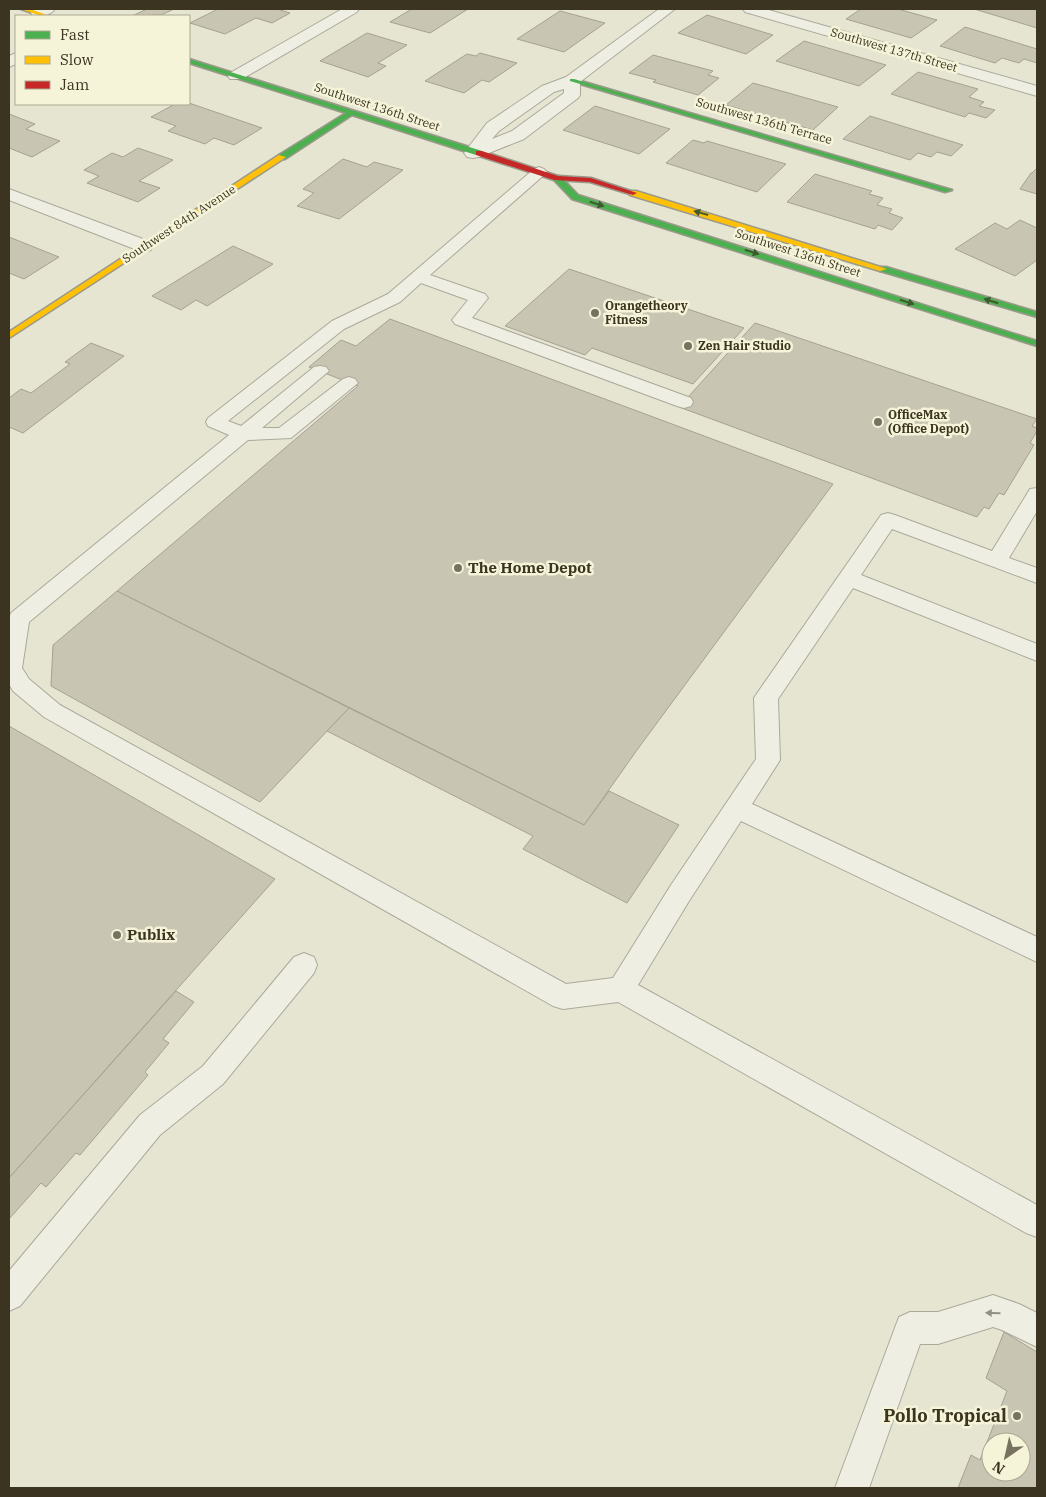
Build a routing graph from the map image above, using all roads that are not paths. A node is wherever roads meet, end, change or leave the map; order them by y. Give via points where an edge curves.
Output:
1 (24, 9) edge
2 (352, 9) edge
3 (668, 9) edge
4 (750, 9) edge
5 (44, 13) edge
6 (190, 61) edge
7 (236, 76) junction
8 (572, 80) junction
9 (1037, 91) edge
10 (350, 113) junction
11 (473, 152) junction
12 (539, 172) junction
13 (558, 178) junction
14 (948, 190) dead end
15 (9, 194) edge
16 (144, 246) junction
17 (418, 276) junction
18 (1037, 315) edge
19 (9, 336) edge
20 (1037, 344) edge
21 (688, 397) dead end
22 (243, 434) junction
23 (1037, 494) edge
24 (997, 561) junction
25 (1037, 576) edge
26 (849, 578) junction
27 (1037, 653) edge
28 (736, 808) junction
29 (1037, 950) edge
30 (304, 966) dead end
31 (621, 989) junction
32 (1037, 1222) edge
33 (9, 1295) edge
34 (1037, 1332) edge
35 (852, 1488) edge

1 - 5 street
2 - 7 street
3 - 8 street
4 - 9 street, Southwest 137th Street
6 - 7 street, Southwest 136th Street
7 - 10 street, Southwest 136th Street
8 - 11 street via 572,95 518,135
8 - 14 street, Southwest 136th Terrace
10 - 11 street, Southwest 136th Street
10 - 16 street, Southwest 84th Avenue
11 - 12 street, Southwest 136th Street
12 - 13 street, Southwest 136th Street
12 - 17 lane
18 -> 13 street, Southwest 136th Street via 591,180
13 -> 20 street, Southwest 136th Street via 575,197
15 - 16 street
16 - 19 street, Southwest 84th Avenue
17 - 21 lane via 479,298 461,320 591,368
17 - 22 lane via 394,298 338,325 215,422
22 - 22 lane via 284,434 334,377
22 - 31 lane via 19,619 11,669 21,685 52,711 563,997
23 - 24 lane
24 - 25 lane
24 - 26 lane via 888,520
26 - 27 lane
26 - 28 lane via 766,698 768,760
28 - 29 lane
28 - 31 lane
30 - 33 lane via 213,1075 150,1125
31 - 32 lane
34 -> 35 lane via 1008,1314 994,1311 938,1328 910,1328

